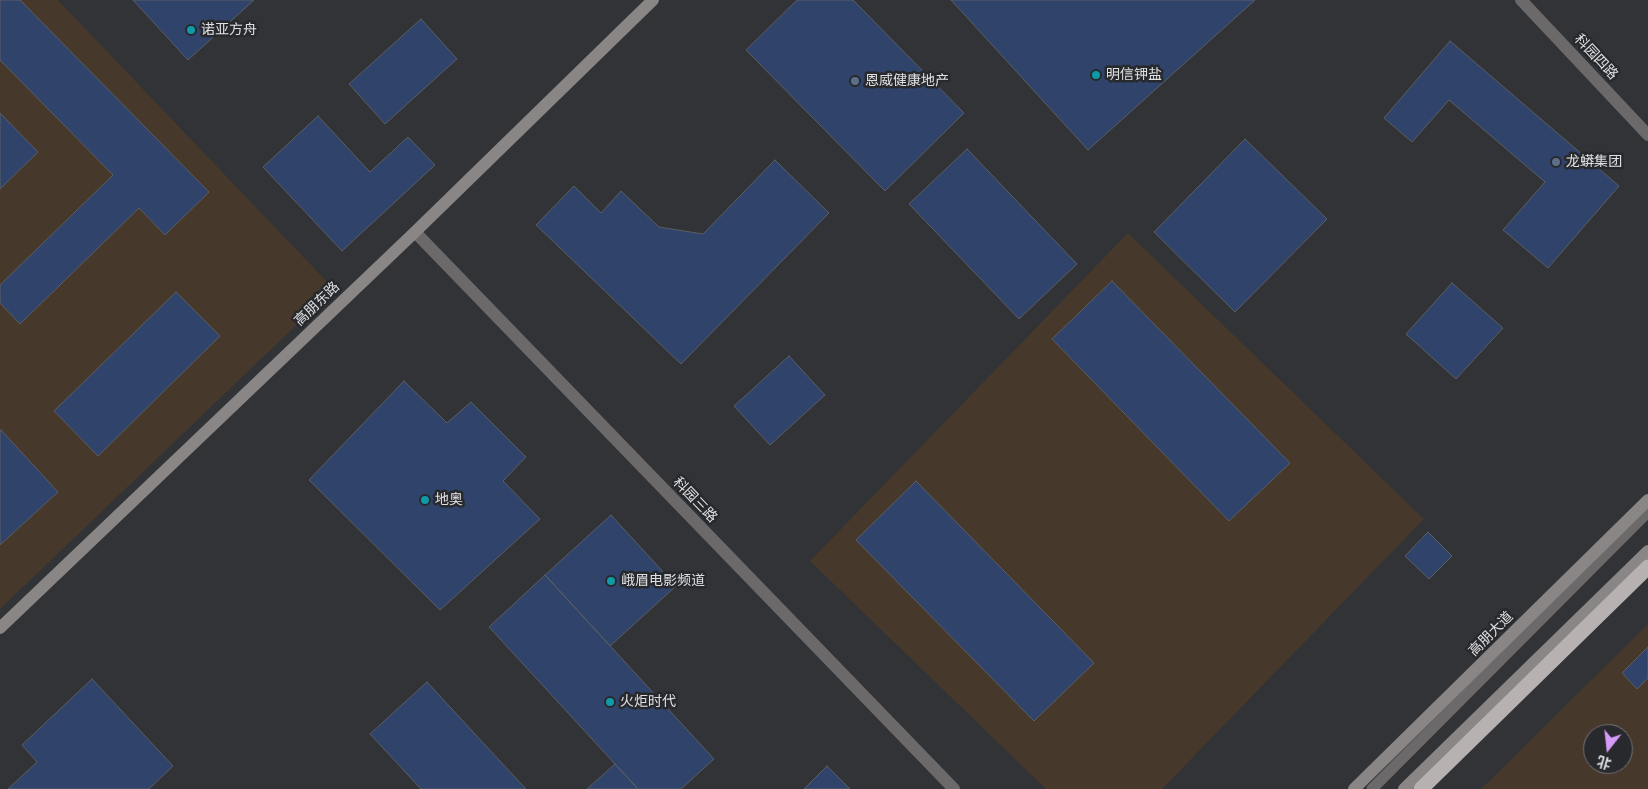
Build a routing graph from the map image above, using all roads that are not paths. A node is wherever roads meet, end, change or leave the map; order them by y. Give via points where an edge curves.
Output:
1 (653, 0) edge
2 (1521, 0) edge
3 (1648, 135) edge
4 (415, 232) junction
5 (1648, 500) edge
6 (1648, 512) edge
7 (1648, 551) edge
8 (1648, 567) edge
9 (0, 628) edge
10 (954, 789) edge
11 (1354, 789) edge
12 (1372, 789) edge
13 (1404, 789) edge
14 (1420, 789) edge

1 - 4 street, 高朋东路
2 - 3 street, 科园四路
4 - 9 street, 高朋东路
4 - 10 street, 科园三路
5 - 11 street, 高朋大道
6 - 12 lane
7 - 13 street
8 - 14 highway

